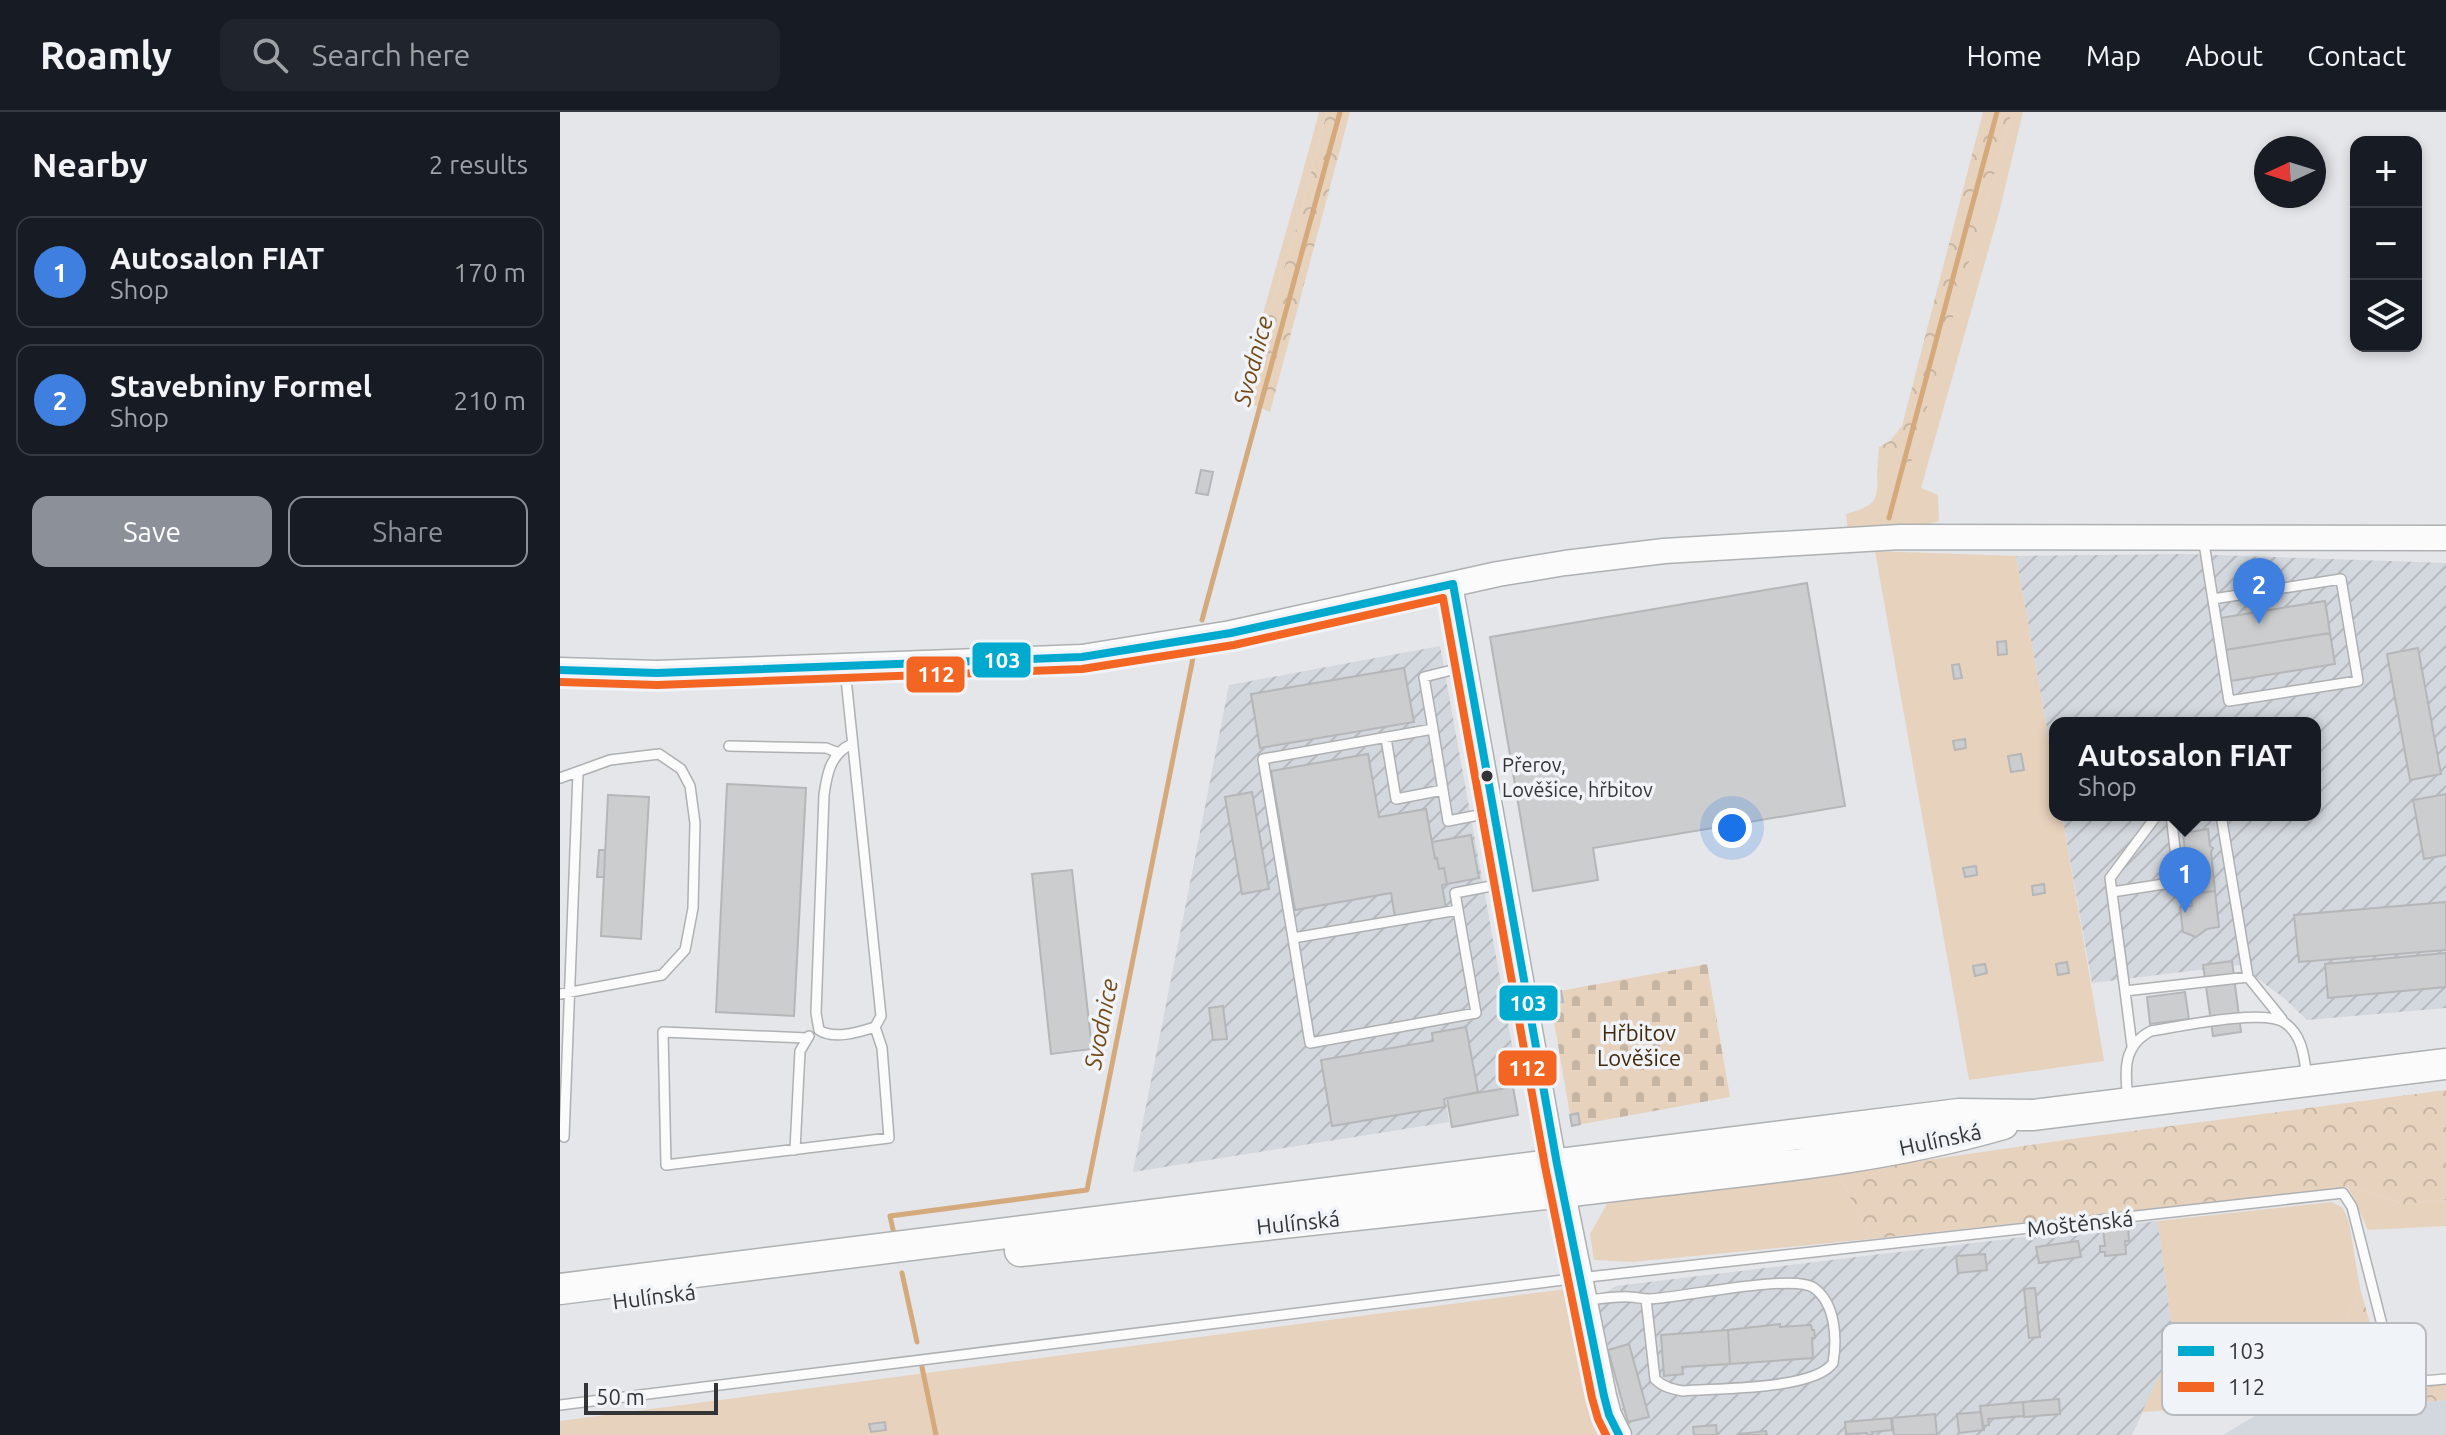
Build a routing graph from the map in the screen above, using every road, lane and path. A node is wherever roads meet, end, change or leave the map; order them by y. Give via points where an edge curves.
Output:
1 (2203, 537) junction
2 (2446, 538) edge
3 (1453, 584) junction
4 (2213, 599) junction
5 (844, 666) junction
6 (1468, 666) junction
7 (560, 670) edge
8 (1433, 729) junction
9 (1386, 738) junction
10 (852, 744) junction
11 (729, 746) dead end
12 (839, 753) junction
13 (578, 773) junction
14 (560, 778) edge
15 (1443, 790) junction
16 (1494, 812) junction
17 (2153, 821) edge
18 (2172, 821) edge
19 (2222, 821) edge
20 (1507, 883) junction
21 (2112, 892) junction
22 (1458, 910) junction
23 (1293, 938) junction
24 (2248, 977) junction
25 (2125, 991) junction
26 (565, 993) edge
27 (2284, 1022) junction
28 (875, 1027) junction
29 (819, 1030) junction
30 (807, 1038) junction
31 (2132, 1046) junction
32 (2446, 1064) edge
33 (2308, 1081) junction
34 (2128, 1103) junction
35 (564, 1137) dead end
36 (795, 1150) junction
37 (1560, 1178) junction
38 (560, 1289) edge
39 (1581, 1290) junction
40 (1646, 1299) junction
41 (560, 1308) edge
42 (2382, 1323) edge
43 (2446, 1379) edge
44 (2426, 1381) edge
45 (560, 1405) edge
46 (1619, 1435) edge

1 - 2 street
1 - 3 street via 1804,542 1613,556
1 - 4 lane
3 - 5 street via 1231,633 1082,657
3 - 6 street
4 - 4 lane via 2341,579 2358,681 2229,701
5 - 7 street via 657,673
5 - 10 lane
6 - 8 lane via 1424,677
6 - 16 street
8 - 9 lane
8 - 15 lane
9 - 15 lane via 1396,799
9 - 23 lane via 1263,759
10 - 12 lane
10 - 28 lane via 881,1016
11 - 12 lane via 826,748
12 - 29 lane via 827,773 824,795
13 - 14 lane
13 - 26 lane
13 - 26 lane via 610,760 659,754 681,769 690,786 695,823 693,908 685,950 662,975
15 - 16 lane via 1448,821
16 - 20 street
17 - 21 lane via 2110,878
18 - 21 lane via 2178,874 2164,884
19 - 24 lane
20 - 22 lane via 1455,893
20 - 37 street
21 - 25 lane
22 - 23 lane
22 - 23 lane via 1476,1013 1310,1043
24 - 25 lane
24 - 27 lane
25 - 31 lane
26 - 35 lane
27 - 31 lane via 2260,1016 2151,1031
27 - 33 lane via 2299,1038
28 - 29 lane via 857,1033
28 - 36 lane via 882,1048 889,1138
29 - 30 lane
30 - 36 lane via 800,1051
30 - 36 lane via 663,1032 666,1165
31 - 34 lane via 2126,1070
32 - 33 main road, Hulínská
33 - 34 main road, Hulínská
34 - 37 main road, Hulínská via 2032,1115 1959,1114
37 - 38 main road, Hulínská
37 - 39 street
37 - 41 main road, Hulínská
39 - 40 lane
39 - 42 lane, Moštěnská via 2343,1193 2352,1207
39 - 45 lane
39 - 46 street via 1609,1415
40 - 40 lane via 1805,1284 1824,1298 1831,1313 1833,1363 1820,1375 1796,1382 1672,1389 1655,1379
43 - 44 lane, Moštěnská

